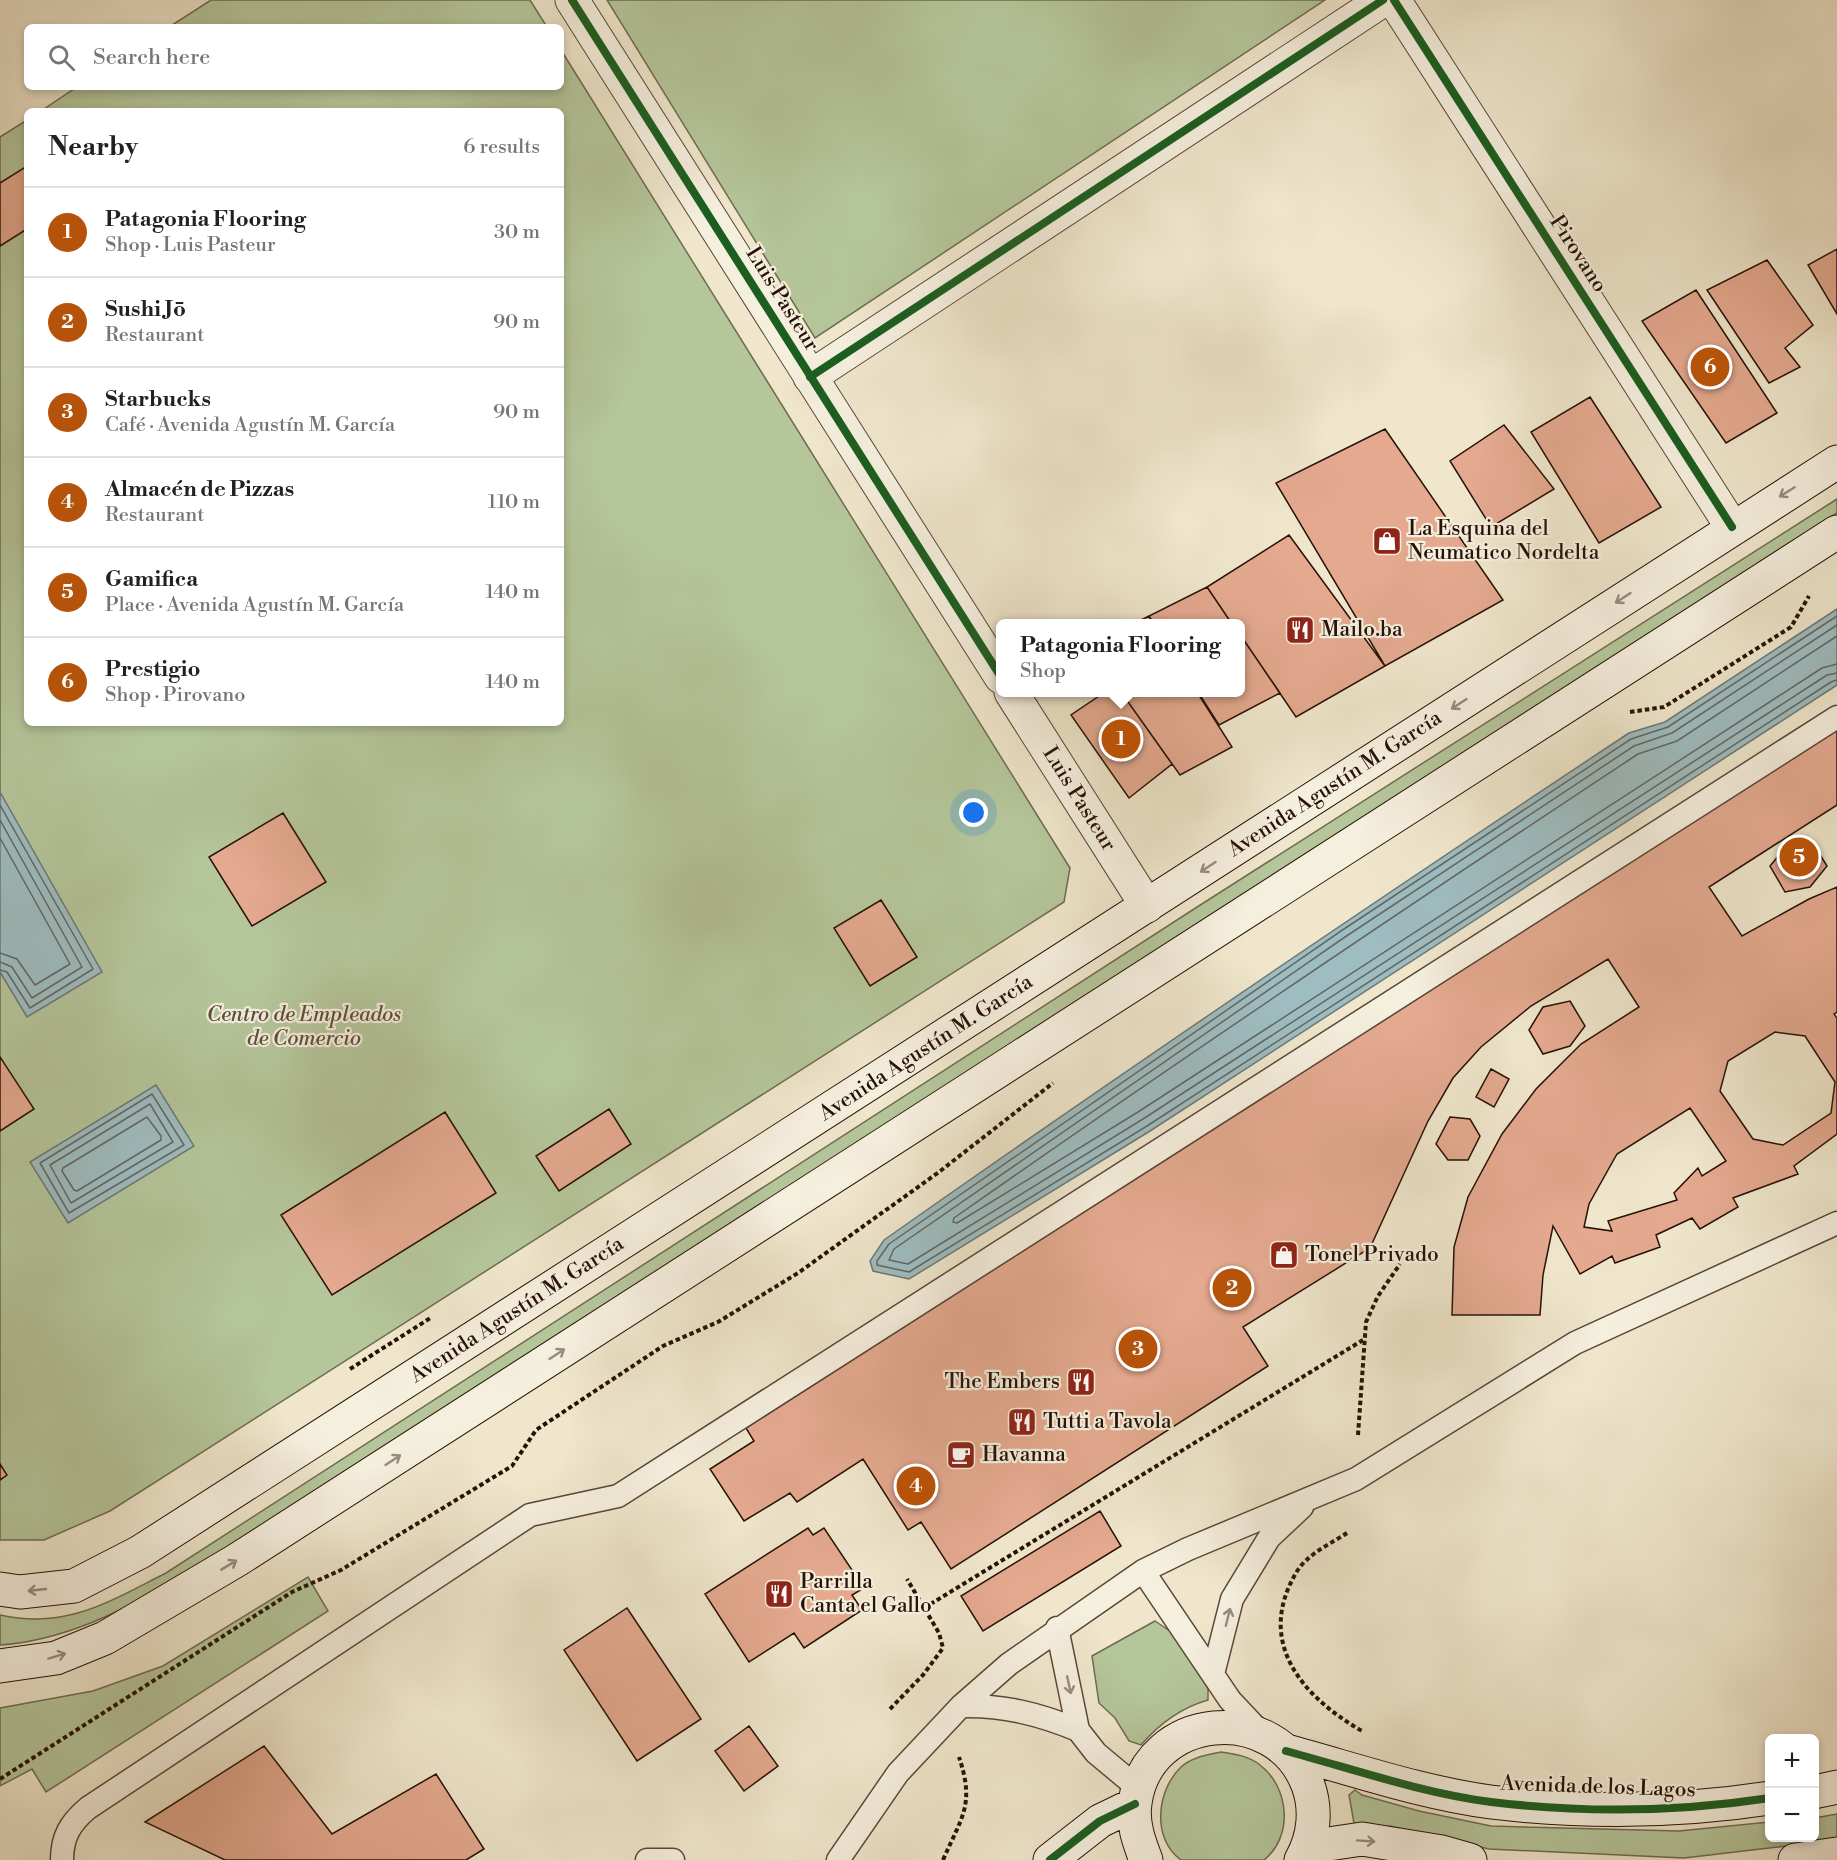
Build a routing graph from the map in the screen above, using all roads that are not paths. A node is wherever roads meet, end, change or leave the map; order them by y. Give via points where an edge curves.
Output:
1 (572, 0) edge
2 (1383, 0) edge
3 (1394, 0) edge
4 (810, 377) junction
5 (1837, 462) edge
6 (1732, 527) junction
7 (1837, 532) edge
8 (996, 669) edge
9 (1014, 697) edge
10 (1837, 717) edge
11 (1147, 906) junction
12 (1837, 1223) edge
13 (1313, 1497) junction
14 (1143, 1571) junction
15 (0, 1589) edge
16 (1058, 1628) junction
17 (0, 1666) edge
18 (1213, 1674) junction
19 (961, 1706) junction
20 (1078, 1730) junction
21 (1274, 1743) junction
22 (1837, 1787) edge
23 (1819, 1790) edge
24 (1136, 1796) junction
25 (1765, 1799) edge
26 (1837, 1854) edge
27 (1303, 1857) edge
28 (62, 1860) edge
29 (647, 1860) edge
30 (673, 1860) edge
31 (838, 1860) edge
32 (1050, 1860) edge
33 (1146, 1860) edge
34 (1470, 1860) edge
35 (1795, 1860) edge

1 - 4 main road, Luis Pasteur
2 - 4 main road
3 - 6 main road, Pirovano
4 - 8 main road, Luis Pasteur
5 -> 6 main road, Avenida Agustín M. García
6 -> 11 main road, Avenida Agustín M. García
17 -> 7 main road via 56,1658 105,1638 237,1560
9 - 11 main road, Luis Pasteur
10 - 28 lane via 618,1496 530,1515 88,1808 72,1821 62,1844
11 -> 15 main road, Avenida Agustín M. García via 140,1552 74,1586 20,1592
12 - 13 lane via 1575,1343 1356,1479
13 - 14 lane
18 -> 13 lane via 1232,1599 1269,1538
14 - 16 lane
14 - 18 lane
16 - 19 lane
16 -> 20 lane
18 - 21 lane via 1230,1700
19 - 20 lane via 1038,1714
19 - 31 lane via 898,1773
20 - 24 lane
21 - 24 main road, Avenida de los Lagos via 1233,1726 1203,1728 1175,1740 1152,1761
21 - 25 main road, Avenida de los Lagos via 1401,1782 1490,1802 1572,1809 1704,1808
21 - 27 main road via 1303,1772 1312,1796 1313,1822
22 - 23 main road
24 - 32 main road
24 - 33 main road via 1136,1833
26 - 35 main road
27 -> 34 main road via 1362,1839
29 - 30 lane

